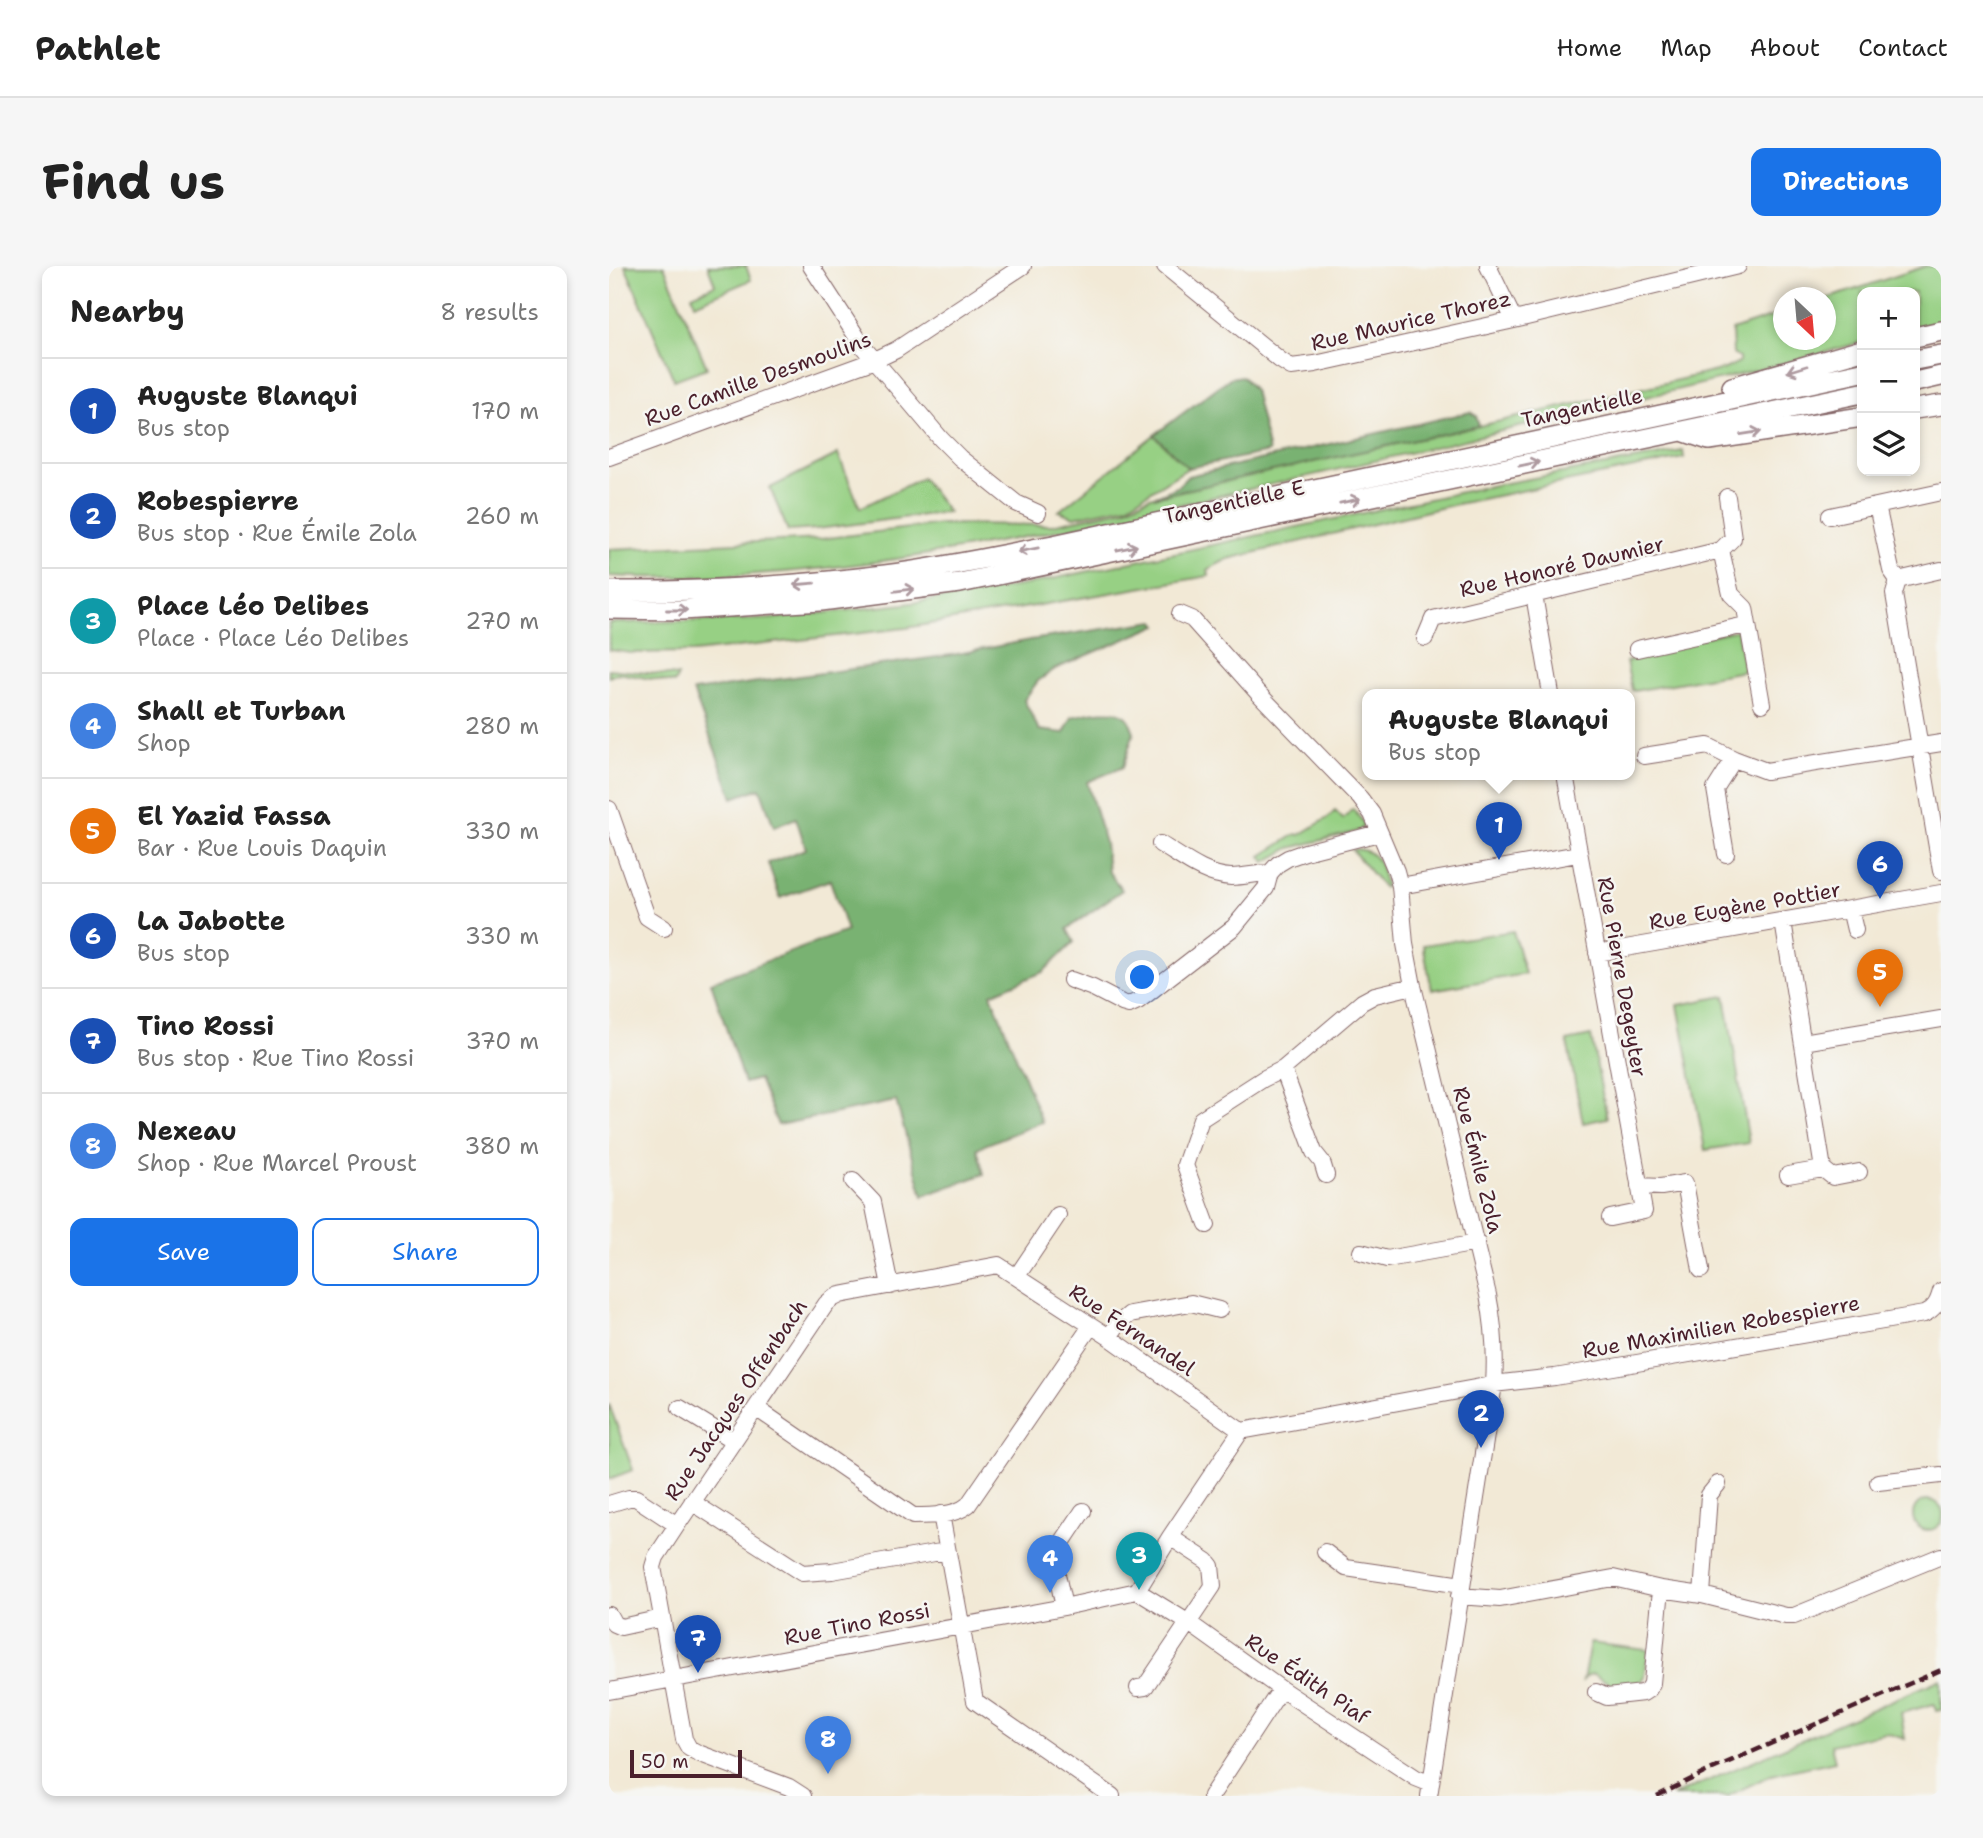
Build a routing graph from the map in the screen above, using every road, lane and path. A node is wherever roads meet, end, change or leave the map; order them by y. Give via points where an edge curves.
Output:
1 (810, 266) edge
2 (1023, 266) edge
3 (1165, 266) edge
4 (1488, 266) edge
5 (1738, 266) edge
6 (1514, 320) junction
7 (1941, 331) edge
8 (1920, 336) edge
9 (1857, 351) edge
10 (1941, 355) edge
11 (1920, 359) edge
12 (875, 360) junction
13 (1857, 373) edge
14 (1941, 376) edge
15 (1920, 381) edge
16 (1857, 394) edge
17 (1941, 405) edge
18 (1920, 408) edge
19 (1857, 418) edge
20 (1684, 431) junction
21 (609, 457) edge
22 (1458, 458) junction
23 (1311, 489) joint
24 (1941, 492) edge
25 (1727, 498) dead end
26 (1877, 506) junction
27 (1038, 513) dead end
28 (1830, 516) dead end
29 (1721, 550) junction
30 (1941, 570) edge
31 (1898, 580) junction
32 (609, 591) edge
33 (1534, 595) junction
34 (609, 609) edge
35 (1180, 614) dead end
36 (1741, 626) dead end
37 (1425, 638) dead end
38 (1637, 649) dead end
39 (1550, 689) edge
40 (1762, 704) dead end
41 (1941, 743) edge
42 (1920, 746) junction
43 (1644, 756) dead end
44 (1734, 760) junction
45 (1566, 780) edge
46 (609, 808) edge
47 (1379, 833) junction
48 (1160, 844) dead end
49 (1578, 853) junction
50 (1726, 854) dead end
51 (1941, 871) edge
52 (1270, 873) junction
53 (1400, 886) junction
54 (1941, 893) edge
55 (1850, 909) junction
56 (1783, 921) junction
57 (664, 928) dead end
58 (1855, 930) dead end
59 (1597, 953) junction
60 (1071, 980) dead end
61 (1413, 986) junction
62 (1941, 1019) edge
63 (1803, 1042) junction
64 (1283, 1069) junction
65 (1823, 1169) junction
66 (1859, 1172) dead end
67 (1326, 1175) dead end
68 (1788, 1175) dead end
69 (853, 1181) dead end
70 (1639, 1186) junction
71 (1058, 1215) dead end
72 (1610, 1218) dead end
73 (1207, 1225) dead end
74 (1477, 1243) junction
75 (1361, 1252) dead end
76 (1701, 1270) dead end
77 (1017, 1276) junction
78 (890, 1286) junction
79 (1941, 1291) edge
80 (1219, 1310) dead end
81 (1091, 1326) junction
82 (1109, 1337) junction
83 (1494, 1384) junction
84 (680, 1408) dead end
85 (756, 1408) junction
86 (1241, 1431) junction
87 (734, 1441) junction
88 (1941, 1475) edge
89 (1878, 1482) dead end
90 (1718, 1484) dead end
91 (692, 1502) junction
92 (609, 1504) edge
93 (1083, 1511) dead end
94 (940, 1514) junction
95 (677, 1525) junction
96 (1170, 1537) junction
97 (946, 1550) junction
98 (1325, 1552) dead end
99 (1941, 1556) edge
100 (1661, 1589) junction
101 (1137, 1591) junction
102 (1461, 1591) junction
103 (1702, 1595) junction
104 (1064, 1607) junction
105 (609, 1615) edge
106 (662, 1618) junction
107 (1189, 1623) junction
108 (961, 1626) junction
109 (673, 1680) junction
110 (1138, 1688) dead end
111 (1282, 1689) junction
112 (609, 1691) edge
113 (1596, 1692) dead end
114 (1430, 1790) edge
115 (803, 1796) edge
116 (1112, 1796) edge
117 (1210, 1796) edge

1 - 12 street
2 - 12 street, Rue Camille Desmoulins
3 - 6 street, Rue Maurice Thorez via 1291,367
4 - 6 street
5 - 6 street, Rue Maurice Thorez
7 - 8 main road
9 -> 22 main road
10 - 11 main road
12 - 21 street, Rue Camille Desmoulins
12 - 27 street via 950,449 1016,503
13 - 22 main road, Tangentielle
14 - 15 main road
16 - 20 main road, Tangentielle E
17 - 18 main road
20 -> 19 main road via 1709,440
34 -> 20 main road, Tangentielle E via 682,610 821,601 960,583
22 - 23 main road, Tangentielle
23 -> 32 main road, Tangentielle E via 1053,545 887,575 731,589
24 - 26 street
25 - 29 street via 1734,538
26 - 28 street
26 - 31 street via 1891,570
29 - 33 street, Rue Honoré Daumier
29 - 40 street via 1731,594 1745,608
30 - 31 street
31 - 42 street via 1894,594
33 - 37 street, Rue Honoré Daumier via 1433,619
33 - 39 street
35 - 47 street, Rue Émile Zola via 1192,619 1360,798
36 - 38 street
41 - 42 street
42 - 44 street via 1766,771
42 - 51 street
43 - 44 street via 1708,746
44 - 50 street via 1715,789
45 - 49 street, Rue Pierre Degeyter
46 - 57 street via 647,916
47 - 52 street via 1288,858
47 - 53 street, Rue Émile Zola
48 - 52 street via 1217,876
49 - 53 street
49 - 59 street, Rue Pierre Degeyter
52 - 60 street via 1266,888 1234,927 1138,1001 1122,1003
53 - 61 street, Rue Émile Zola
54 - 55 street, Rue Eugène Pottier
55 - 56 street, Rue Eugène Pottier
55 - 58 street
56 - 59 street, Rue Eugène Pottier
56 - 63 street
59 - 70 street, Rue Pierre Degeyter
61 - 64 street via 1362,1002
61 - 74 street, Rue Émile Zola
62 - 63 street
63 - 65 street
64 - 67 street
64 - 73 street via 1201,1119 1185,1165
65 - 66 street via 1833,1177
65 - 68 street
69 - 78 street via 873,1202
70 - 72 street, Rue Pierre Degeyter via 1644,1211
70 - 76 street via 1685,1183
71 - 77 street
74 - 75 street via 1387,1259
74 - 83 street, Rue Émile Zola via 1493,1319
77 - 78 street, Rue Fernandel via 998,1265
77 - 81 street, Rue Fernandel
78 - 85 street, Rue Jacques Offenbach via 840,1295 826,1304
79 - 83 street, Rue Maximilien Robespierre via 1937,1304 1924,1314
80 - 82 street via 1191,1303 1130,1314
81 - 82 street, Rue Fernandel
81 - 94 street via 968,1505
82 - 86 street, Rue Fernandel
83 - 86 street, Rue Maximilien Robespierre
83 - 102 street, Rue Émile Zola
84 - 87 street
85 - 87 street, Rue Jacques Offenbach
85 - 94 street via 913,1517
86 - 96 street
87 - 91 street, Rue Jacques Offenbach
88 - 89 street
90 - 103 street via 1709,1495
91 - 95 street, Rue Jacques Offenbach
91 - 97 street via 802,1573
92 - 95 street, Rue Jacques Offenbach via 636,1498
93 - 104 street via 1052,1556
94 - 97 street
95 - 106 street, Rue Jacques Offenbach via 653,1562
96 - 101 street
96 - 107 street via 1211,1566 1213,1586
97 - 108 street
98 - 102 street via 1346,1568
99 - 103 street via 1794,1616
100 - 102 street via 1613,1578 1500,1599
100 - 103 street
100 - 113 street via 1649,1689 1607,1697
101 - 104 street, Rue Tino Rossi
101 - 107 street, Rue Édith Piaf
102 - 114 street, Rue Émile Zola
104 - 108 street, Rue Tino Rossi
105 - 106 street via 621,1626
106 - 109 street, Rue Jacques Offenbach
107 - 110 street via 1146,1687
107 - 111 street, Rue Édith Piaf
108 - 109 street, Rue Tino Rossi
108 - 116 street via 975,1701
109 - 112 street, Rue Tino Rossi
109 - 115 street, Rue Jacques Offenbach via 689,1748
111 - 114 street, Rue Édith Piaf
111 - 117 street

